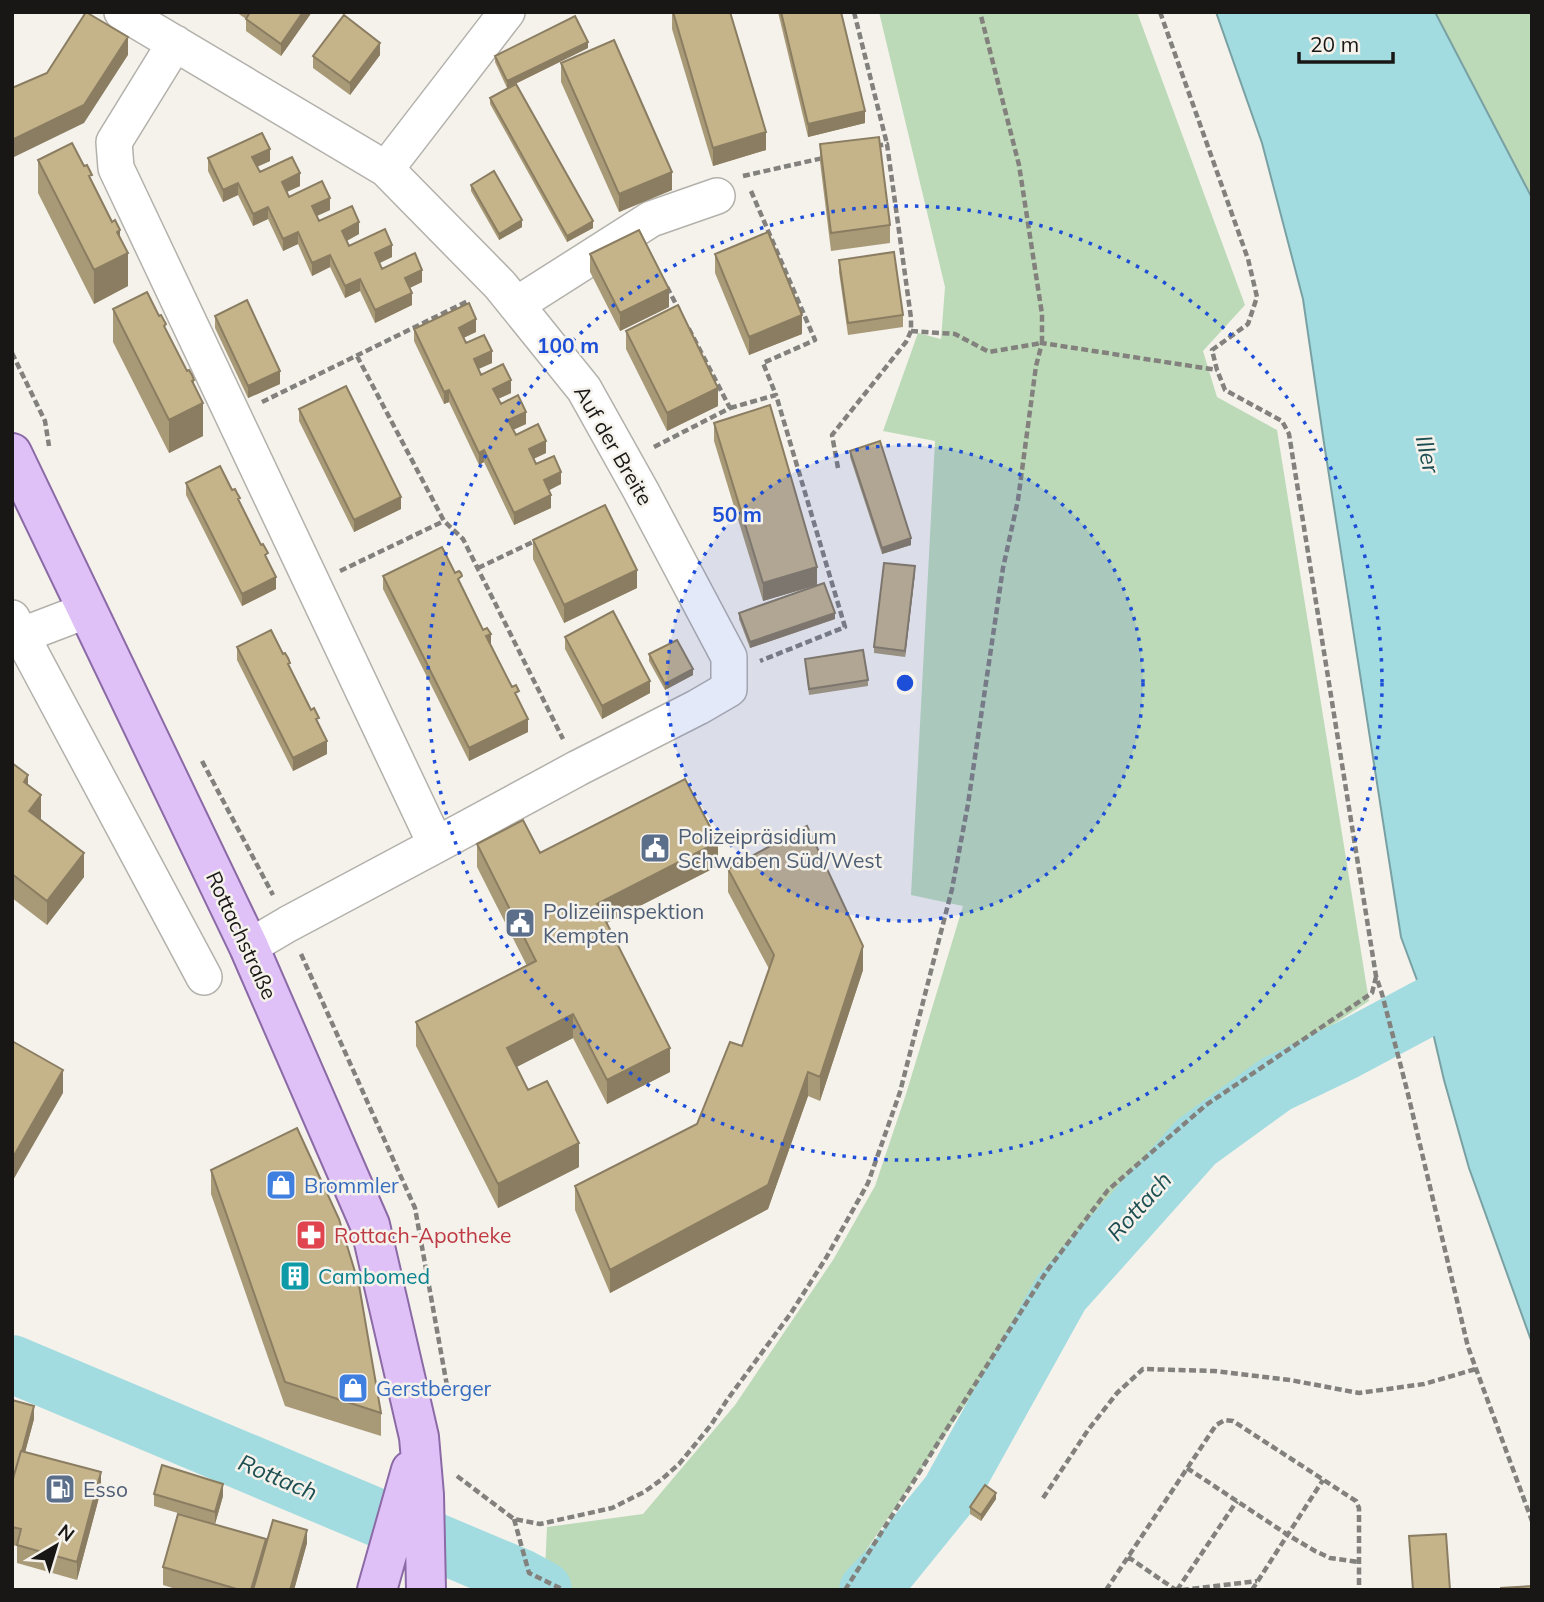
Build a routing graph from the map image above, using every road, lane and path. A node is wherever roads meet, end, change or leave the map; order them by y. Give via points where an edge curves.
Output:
1 (122, 12) edge
2 (507, 12) edge
3 (854, 12) edge
4 (980, 12) edge
5 (1160, 12) edge
6 (175, 43) junction
7 (887, 144) junction
8 (874, 147) edge
9 (835, 155) edge
10 (386, 169) junction
11 (744, 174) junction
12 (717, 196) joint
13 (662, 276) edge
14 (508, 295) junction
15 (680, 312) edge
16 (687, 324) edge
17 (911, 331) junction
18 (1042, 344) junction
19 (358, 356) junction
20 (1217, 370) junction
21 (776, 396) junction
22 (730, 408) junction
23 (234, 416) junction
24 (12, 453) edge
25 (625, 462) junction
26 (838, 468) dead end
27 (444, 522) junction
28 (541, 538) edge
29 (478, 568) junction
30 (313, 584) junction
31 (88, 610) junction
32 (16, 631) edge
33 (729, 674) junction
34 (578, 768) junction
35 (436, 845) junction
36 (249, 947) junction
37 (1376, 976) junction
38 (204, 977) dead end
39 (1476, 1369) junction
40 (1187, 1468) junction
41 (457, 1476) dead end
42 (1323, 1480) junction
43 (415, 1493) junction
44 (1043, 1498) dead end
45 (1237, 1501) junction
46 (514, 1519) junction
47 (1532, 1521) edge
48 (1288, 1535) junction
49 (1128, 1557) junction
50 (1359, 1562) junction
51 (1258, 1581) junction
52 (378, 1588) edge
53 (426, 1590) edge
54 (564, 1590) edge
55 (845, 1590) edge
56 (1107, 1590) edge
57 (1178, 1590) edge
58 (1252, 1590) edge
59 (1359, 1590) edge

1 - 6 street, Auf der Breite
2 - 10 street
3 - 7 path
4 - 18 path via 1019,165 1042,314
5 - 20 path via 1248,259 1257,297 1248,324 1212,350
6 - 10 street, Auf der Breite
6 - 23 street via 114,142 116,168
7 - 8 path
7 - 17 path
9 - 11 path
10 - 14 street, Auf der Breite
11 - 12 path
11 - 21 path via 815,340 763,363
12 - 14 street via 651,219
13 - 15 path
14 - 19 path
14 - 25 street, Auf der Breite via 584,389
16 - 22 path
17 - 18 path via 955,334 989,352
17 - 26 path via 832,435
18 - 20 path
18 - 46 path via 951,889 900,1092 868,1183 790,1313 710,1425 670,1472 612,1508 540,1524
19 - 23 path
19 - 27 path
20 - 37 path via 1225,390 1282,421 1289,435
21 - 22 path
21 - 33 path via 845,627
22 - 25 path
23 - 30 street
24 - 31 main road, Rottachstraße
25 - 33 street, Auf der Breite via 729,657
27 - 29 path via 463,539
27 - 30 path
28 - 29 path
29 - 34 path
30 - 35 street
31 - 32 street
31 - 36 main road, Rottachstraße
32 - 38 street
33 - 34 street via 729,689
34 - 35 street
35 - 36 street
36 - 43 main road, Rottachstraße via 370,1225 419,1437
37 - 39 path
37 - 55 path via 1372,993 1206,1105 1108,1190 1046,1272
39 - 44 path via 1424,1384 1359,1393 1214,1371 1143,1369 1088,1430
39 - 47 path
40 - 42 path via 1216,1425 1225,1420
40 - 45 path
40 - 49 path
41 - 46 path
42 - 48 path
42 - 50 path via 1356,1501
43 - 52 main road, Rottachstraße
43 - 53 main road, Rottachstraße
45 - 48 path
45 - 57 path
46 - 54 path via 528,1573
48 - 50 path via 1330,1558
48 - 51 path
49 - 56 path
49 - 57 path
50 - 59 path
51 - 57 path
51 - 58 path

